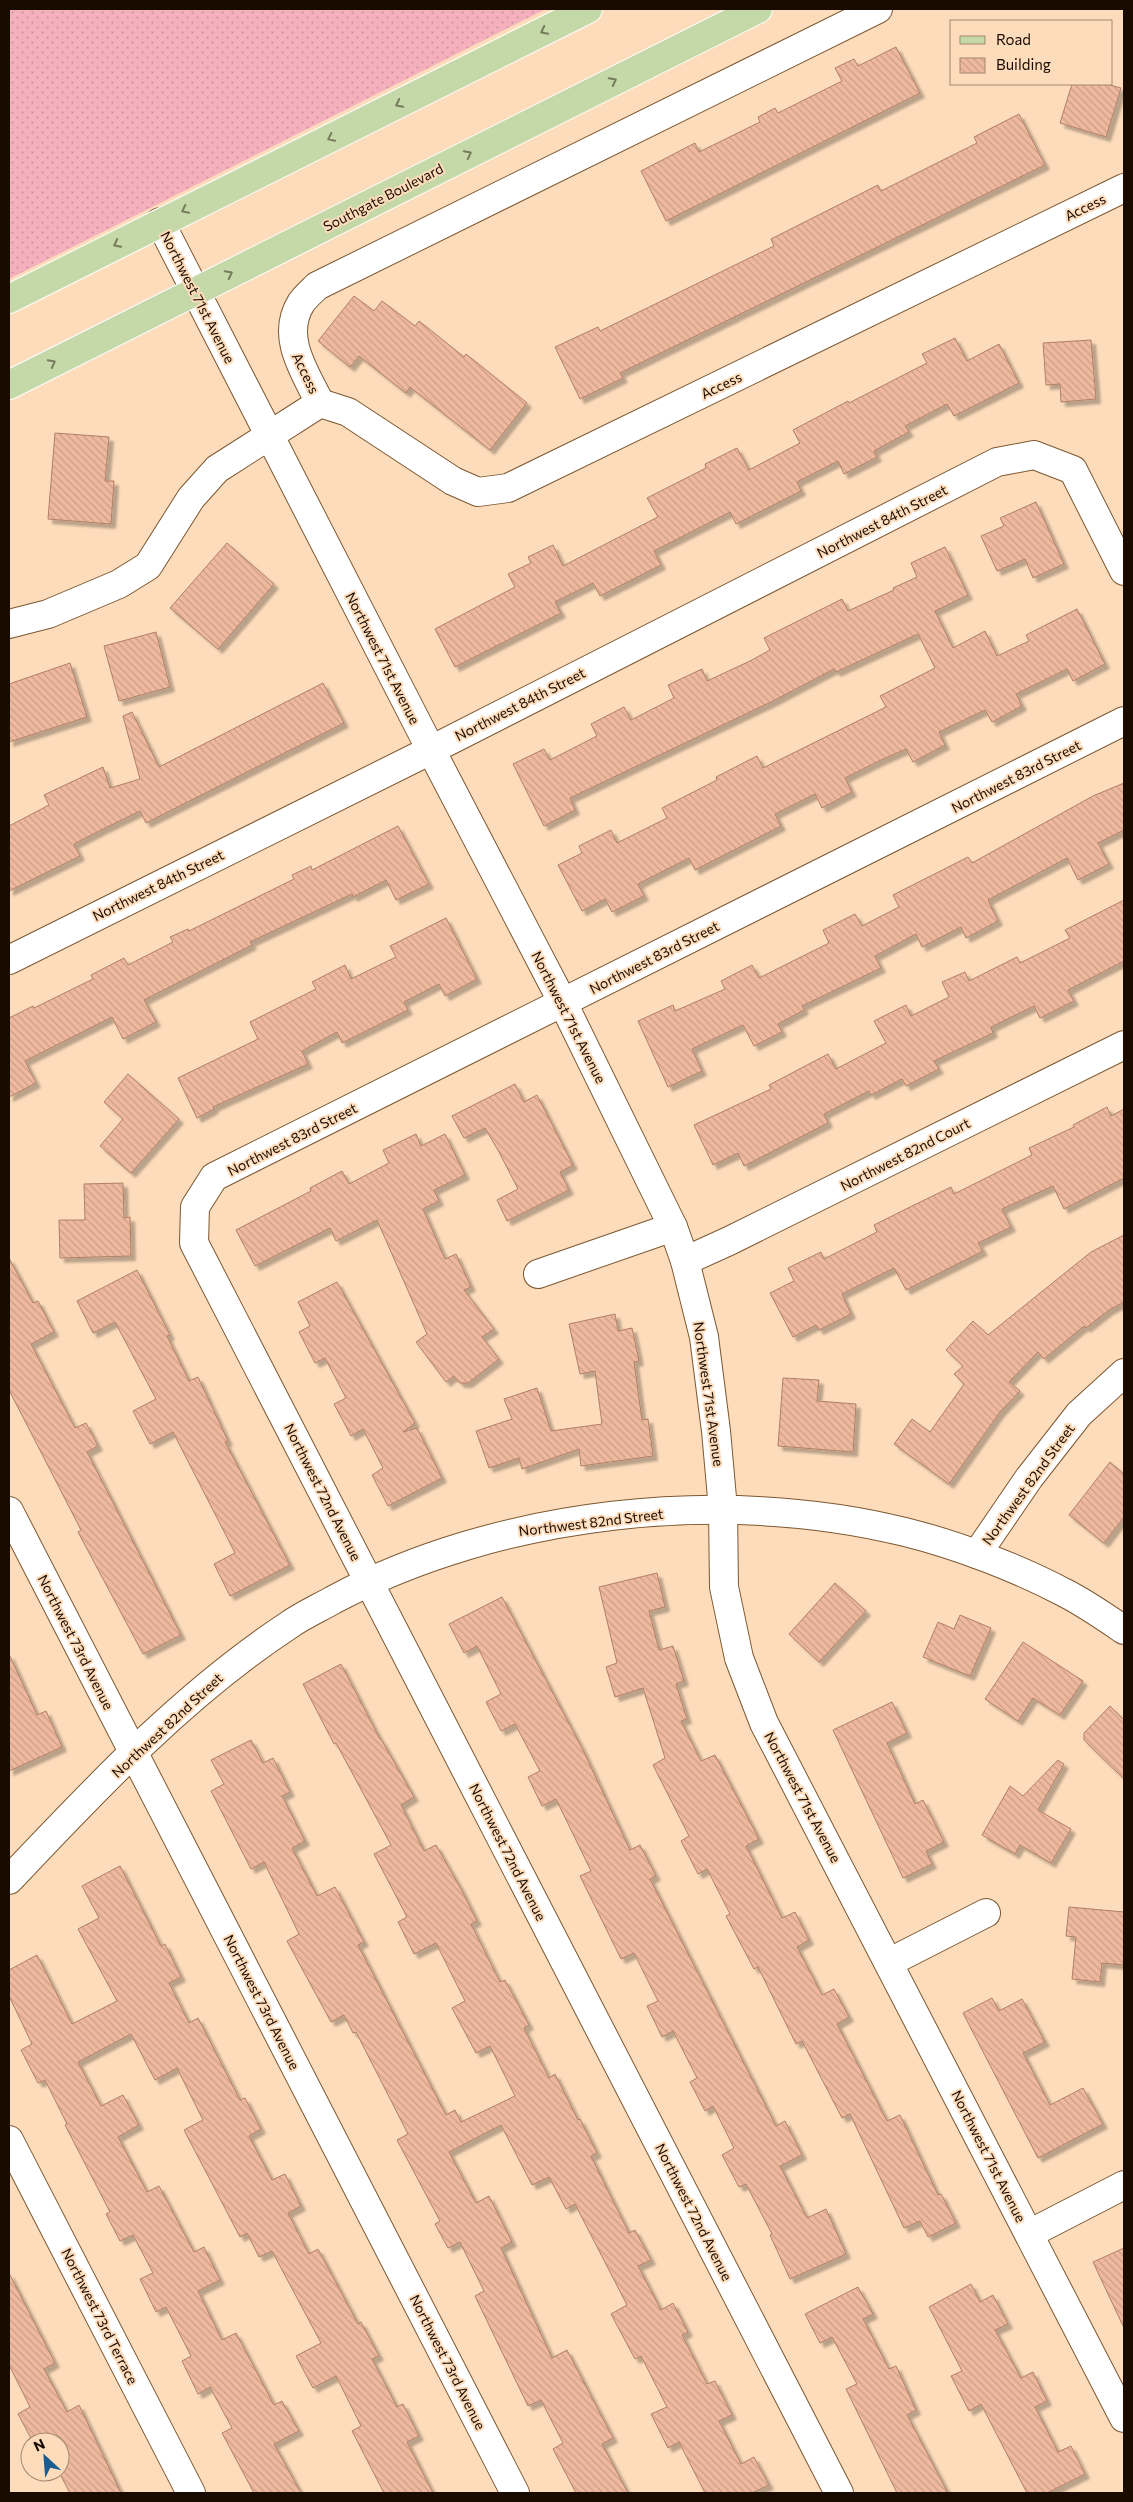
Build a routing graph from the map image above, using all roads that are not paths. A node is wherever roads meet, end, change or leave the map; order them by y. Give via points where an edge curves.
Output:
1 (588, 9) edge
2 (758, 9) edge
3 (878, 9) edge
4 (1124, 188) edge
5 (160, 222) junction
6 (194, 291) junction
7 (9, 299) edge
8 (9, 385) edge
9 (320, 403) junction
10 (268, 435) junction
11 (1124, 571) edge
12 (9, 624) edge
13 (1124, 721) edge
14 (431, 750) junction
15 (9, 960) edge
16 (563, 1002) junction
17 (1124, 1044) edge
18 (195, 1207) joint
19 (673, 1227) junction
20 (685, 1261) junction
21 (538, 1274) dead end
22 (1124, 1373) edge
23 (723, 1509) junction
24 (9, 1511) edge
25 (977, 1554) junction
26 (369, 1581) junction
27 (1124, 1630) edge
28 (133, 1754) junction
29 (9, 1880) edge
30 (986, 1913) dead end
31 (890, 1962) junction
32 (9, 2140) edge
33 (1124, 2185) edge
34 (1029, 2234) junction
35 (1124, 2418) edge
36 (191, 2493) edge
37 (516, 2493) edge
38 (839, 2493) edge

1 -> 5 main road
6 -> 2 main road, Southgate Boulevard
3 - 9 street, Access via 317,286 301,303 293,324 293,347
4 - 9 street, Access via 508,488 478,492 453,481 348,412
5 - 6 street, Northwest 71st Avenue
5 -> 7 main road
8 -> 6 main road, Southgate Boulevard
6 - 10 street, Northwest 71st Avenue
9 - 10 street, Access
10 - 12 street, Access via 217,469 191,498 148,566 119,584 48,614
10 - 14 street, Northwest 71st Avenue
11 - 14 street, Northwest 84th Street via 1073,470 1034,455 997,462
13 - 16 street, Northwest 83rd Street
14 - 15 street, Northwest 84th Street
14 - 16 street, Northwest 71st Avenue
16 - 18 street, Northwest 83rd Street via 214,1178
16 - 19 street, Northwest 71st Avenue
17 - 20 street, Northwest 82nd Court
18 - 26 street, Northwest 72nd Avenue via 194,1243
19 - 20 street, Northwest 71st Avenue
19 - 21 street
20 - 23 street, Northwest 71st Avenue via 704,1337
22 - 25 street, Northwest 82nd Street via 1079,1414 1029,1478
23 - 25 street, Northwest 82nd Street via 789,1512 905,1532
23 - 26 street, Northwest 82nd Street via 633,1514 525,1529 442,1552
23 - 31 street, Northwest 71st Avenue via 724,1586 739,1658 764,1724
24 - 28 street, Northwest 73rd Avenue
25 - 27 street, Northwest 82nd Street via 1065,1592
26 - 28 street, Northwest 82nd Street via 290,1623 207,1684
26 - 38 street, Northwest 72nd Avenue
28 - 29 street, Northwest 82nd Street
28 - 37 street, Northwest 73rd Avenue
30 - 31 street
31 - 34 street, Northwest 71st Avenue
32 - 36 street, Northwest 73rd Terrace
33 - 34 street
34 - 35 street, Northwest 71st Avenue

